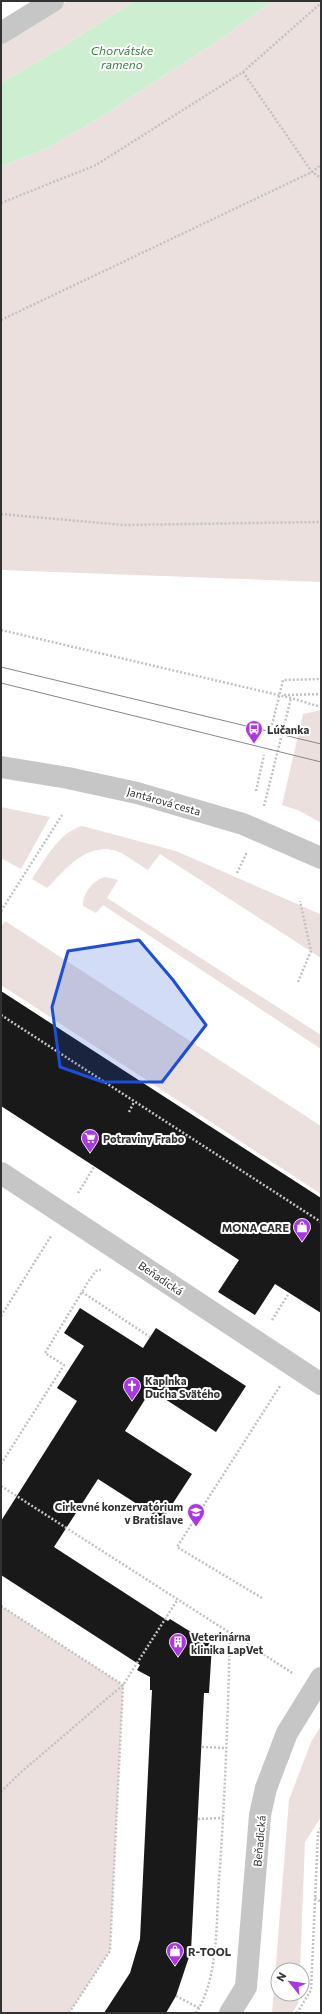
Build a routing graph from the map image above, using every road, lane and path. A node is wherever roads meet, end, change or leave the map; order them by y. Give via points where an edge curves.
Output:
1 (53, 1) edge
2 (321, 3) edge
3 (1, 33) edge
4 (243, 72) junction
5 (321, 165) edge
6 (312, 172) junction
7 (321, 178) edge
8 (1, 203) edge
9 (1, 320) edge
10 (1, 514) edge
11 (321, 522) edge
12 (1, 630) edge
13 (321, 679) edge
14 (321, 694) edge
15 (279, 696) junction
16 (291, 698) junction
17 (321, 707) edge
18 (272, 725) dead end
19 (264, 755) dead end
20 (1, 767) edge
21 (256, 791) dead end
22 (62, 815) dead end
23 (257, 830) junction
24 (321, 858) edge
25 (237, 873) dead end
26 (300, 901) dead end
27 (1, 911) edge
28 (298, 982) dead end
29 (1, 1015) edge
30 (134, 1102) junction
31 (128, 1112) dead end
32 (94, 1167) dead end
33 (1, 1172) edge
34 (76, 1195) dead end
35 (321, 1222) edge
36 (53, 1233) dead end
37 (103, 1270) dead end
38 (82, 1292) junction
39 (289, 1292) dead end
40 (1, 1316) edge
41 (272, 1320) dead end
42 (150, 1337) dead end
43 (284, 1380) dead end
44 (321, 1384) edge
45 (1, 1464) edge
46 (1, 1486) edge
47 (262, 1598) dead end
48 (178, 1599) junction
49 (1, 1606) edge
50 (230, 1632) junction
51 (295, 1675) dead end
52 (321, 1678) edge
53 (123, 1685) junction
54 (202, 1747) dead end
55 (227, 1748) junction
56 (1, 1792) edge
57 (223, 1818) junction
58 (198, 1819) dead end
59 (321, 1828) edge
60 (315, 1898) junction
61 (321, 1902) edge
62 (191, 1951) dead end
63 (214, 1952) junction
64 (176, 1996) dead end
65 (199, 2008) junction
66 (69, 2013) edge
67 (196, 2013) edge
68 (230, 2013) edge
69 (296, 2013) edge

1 - 3 street
2 - 4 path
4 - 6 path
4 - 8 path via 96,165
5 - 6 path
6 - 7 path
6 - 9 path
10 - 11 path via 123,525
12 - 15 path
13 - 15 path via 283,680
14 - 15 path
15 - 16 path
15 - 18 path
16 - 17 path
16 - 23 path
19 - 21 path
20 - 23 street, Jantárová cesta via 137,793
22 - 27 path
23 - 24 street, Jantárová cesta
23 - 25 path
26 - 28 path via 311,951
29 - 30 path
30 - 31 path
30 - 35 path
32 - 34 path
33 - 44 street, Beňadická
36 - 40 path
37 - 38 path via 96,1272
38 - 42 path
38 - 45 path via 45,1353 64,1365
39 - 41 path
43 - 47 path via 177,1547
46 - 48 path
48 - 50 path
48 - 53 path
49 - 53 path
50 - 51 path
50 - 55 path
52 - 68 street, Beňadická via 287,1732 266,1788 260,1815 246,1987
53 - 56 path via 20,1772
53 - 66 path via 110,1951
54 - 55 path
55 - 57 path
57 - 58 path
57 - 63 path
59 - 60 path via 318,1833
60 - 61 path
60 - 69 path via 311,1990
62 - 63 path
63 - 65 path via 209,1983
64 - 65 path
65 - 67 path

